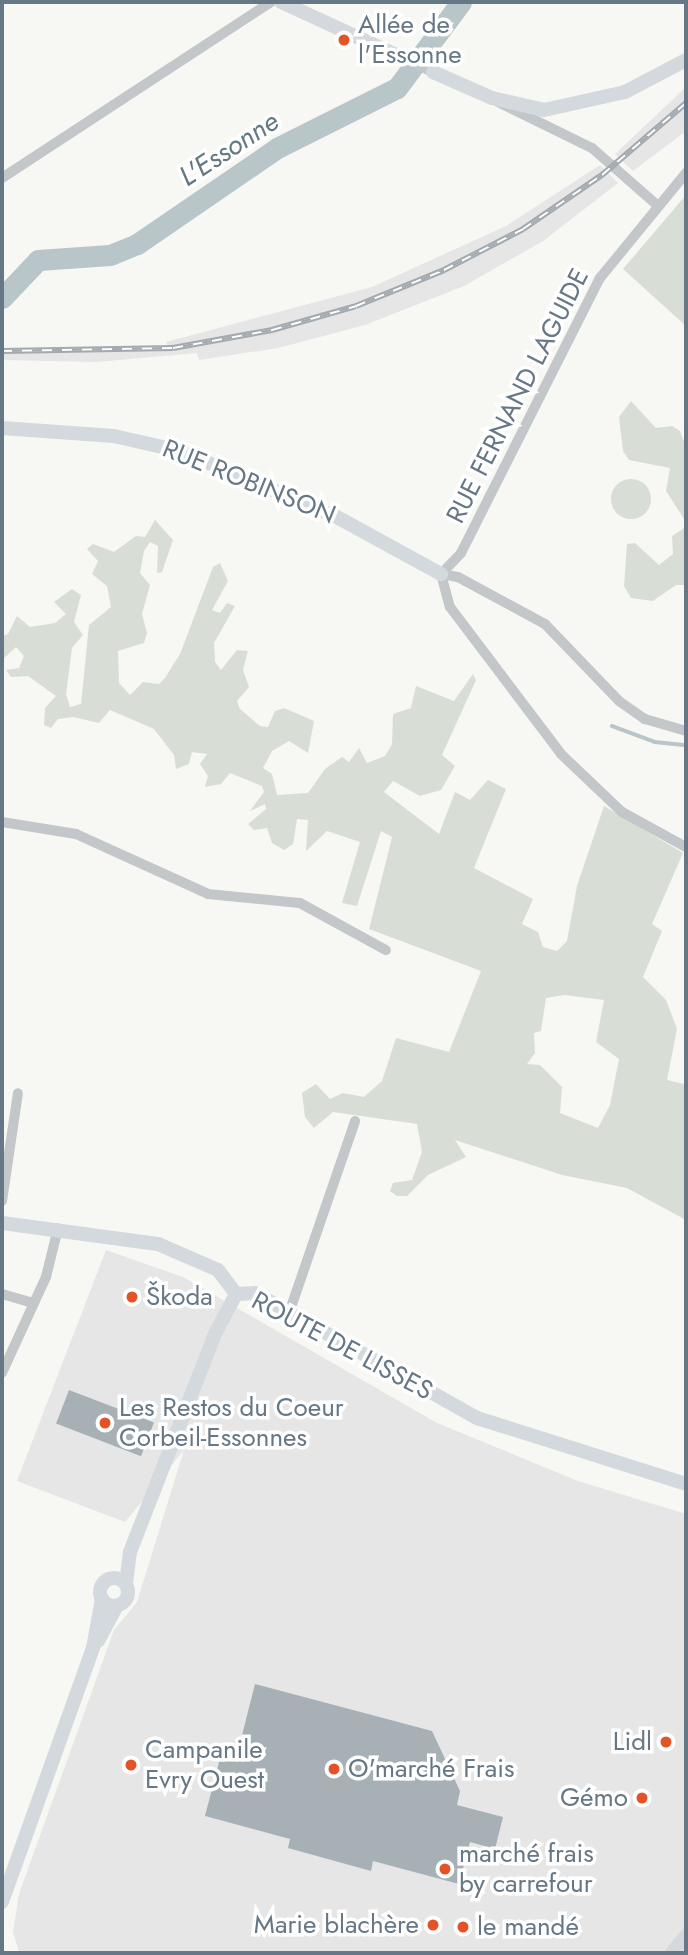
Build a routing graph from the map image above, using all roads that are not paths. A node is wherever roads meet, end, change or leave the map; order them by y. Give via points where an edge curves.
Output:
1 (271, 2) edge
2 (281, 2) edge
3 (405, 59) joint
4 (686, 60) edge
5 (433, 72) joint
6 (492, 98) junction
7 (544, 110) junction
8 (548, 128) junction
9 (686, 173) edge
10 (2, 178) edge
11 (657, 205) junction
12 (2, 428) edge
13 (441, 575) junction
14 (686, 731) edge
15 (2, 822) edge
16 (686, 847) edge
17 (386, 950) dead end
18 (18, 1093) dead end
19 (355, 1121) dead end
20 (2, 1201) edge
21 (2, 1223) edge
22 (58, 1228) junction
23 (2, 1294) edge
24 (236, 1294) junction
25 (33, 1303) junction
26 (289, 1313) junction
27 (2, 1373) edge
28 (686, 1485) edge
29 (119, 1581) junction
30 (102, 1599) junction
31 (117, 1606) junction
32 (93, 1648) junction
33 (2, 1902) edge
34 (686, 1936) edge
35 (672, 1953) edge

1 - 10 street
2 - 3 street
3 - 5 street
4 - 7 street via 625,92
5 - 6 street
6 - 7 street
6 - 8 street
7 - 8 street
8 - 11 street via 592,148
9 - 11 street, RUE FERNAND LAGUIDE
11 - 13 street, RUE FERNAND LAGUIDE via 586,301 461,552
12 - 13 street, RUE ROBINSON via 114,436 169,447 335,516
13 - 14 street via 458,577 545,624 618,701 645,719
13 - 16 street via 450,607 561,754 622,812
15 - 17 street via 76,834 208,894 287,898
18 - 20 street
19 - 26 street
21 - 22 street, ROUTE DE LISSES
22 - 24 street, ROUTE DE LISSES via 158,1244 218,1270
22 - 25 street
23 - 25 street
24 - 26 street, ROUTE DE LISSES via 255,1293
24 - 29 street via 215,1334
25 - 27 street
26 - 28 street, ROUTE DE LISSES via 477,1418
29 - 30 street via 101,1586
29 - 31 street via 127,1599
30 - 31 street
30 - 32 street
31 - 32 street
32 - 33 street
34 - 35 street

